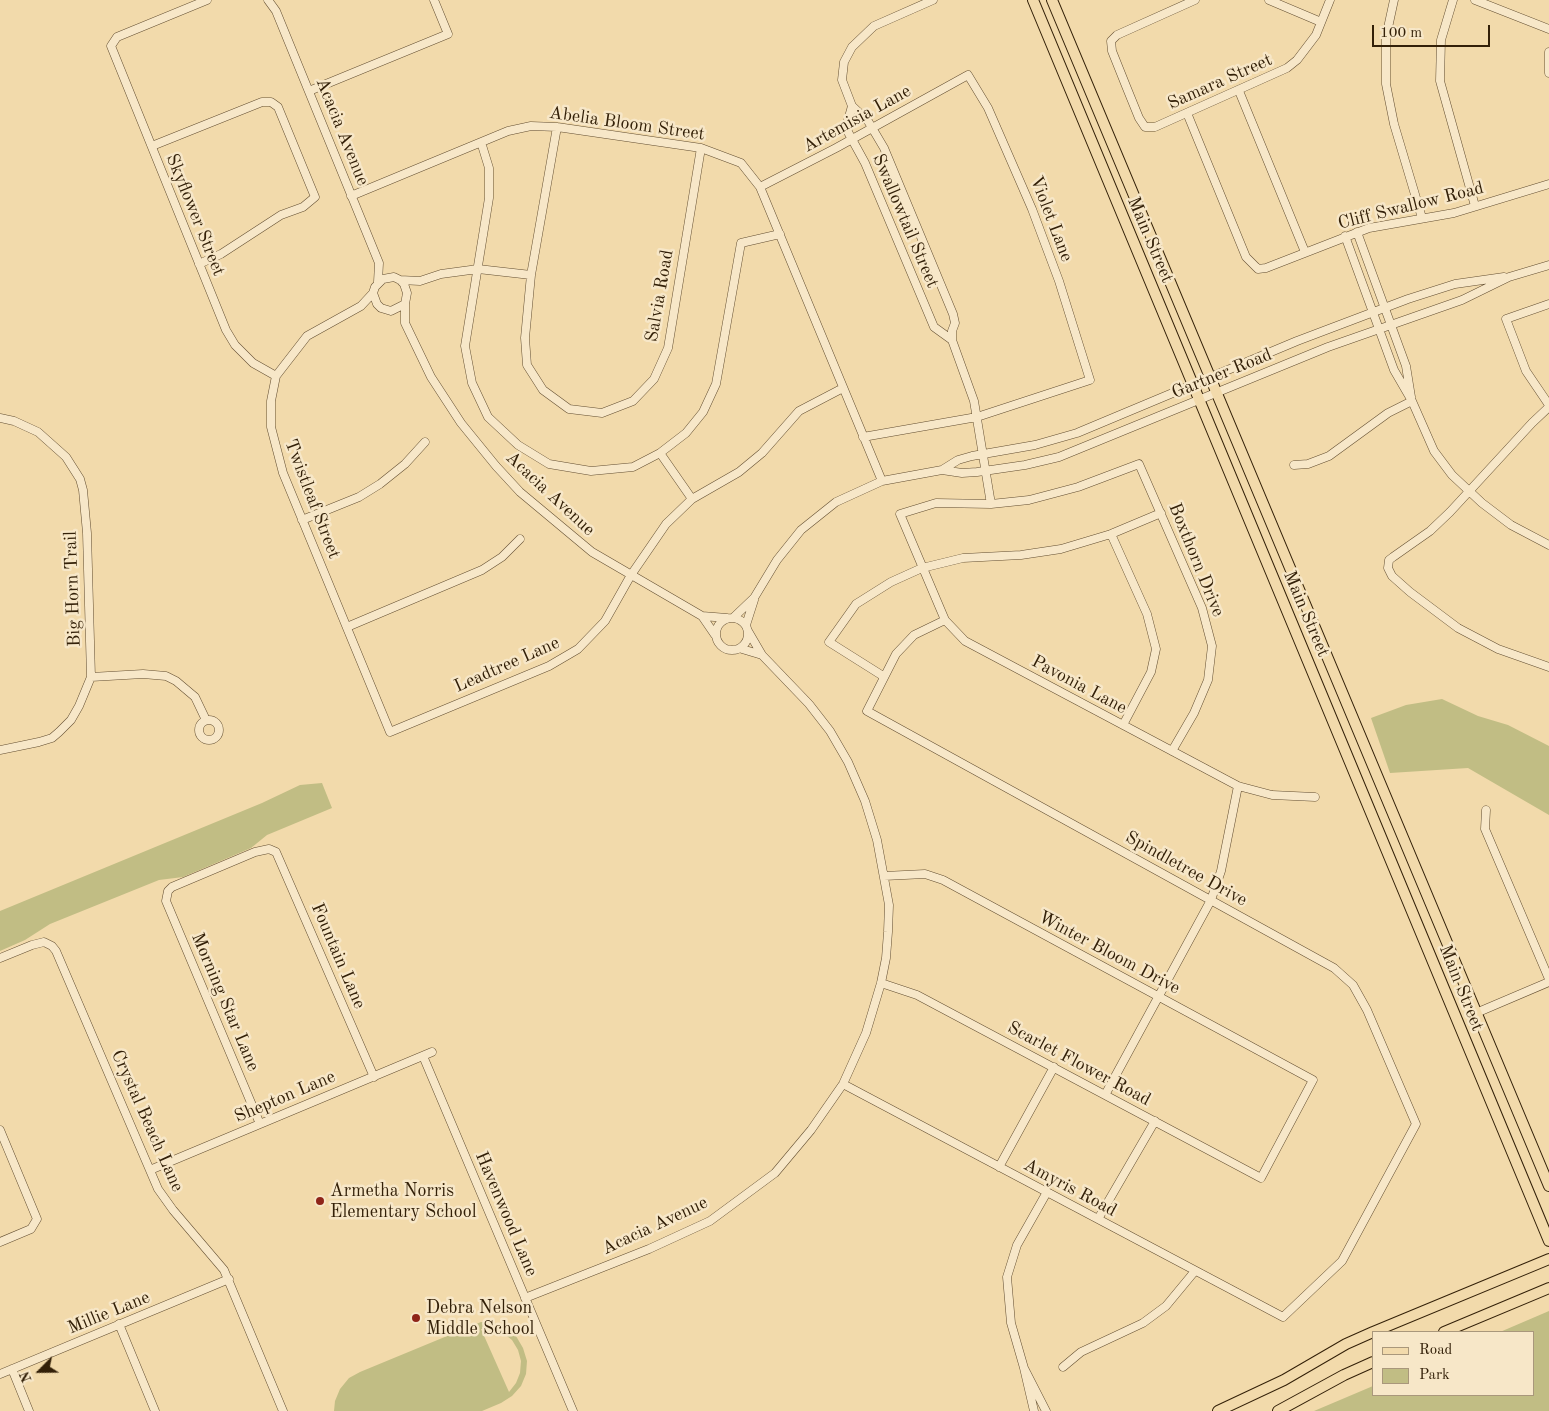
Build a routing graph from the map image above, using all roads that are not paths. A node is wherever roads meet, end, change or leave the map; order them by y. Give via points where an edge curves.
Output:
1 (178, 0) edge
2 (207, 0) edge
3 (268, 0) edge
4 (276, 0) edge
5 (434, 0) edge
6 (933, 0) edge
7 (1033, 0) edge
8 (1052, 0) edge
9 (1195, 0) edge
10 (1269, 0) edge
11 (1330, 0) edge
12 (1394, 0) edge
13 (1453, 0) edge
14 (1475, 0) edge
15 (182, 9) junction
16 (276, 12) junction
17 (1321, 22) junction
18 (1549, 29) edge
19 (1549, 52) edge
20 (1549, 74) edge
21 (968, 75) joint
22 (309, 91) junction
23 (1239, 91) junction
24 (852, 106) junction
25 (1187, 113) junction
26 (557, 127) junction
27 (871, 129) junction
28 (852, 140) junction
29 (481, 142) junction
30 (152, 146) junction
31 (700, 148) junction
32 (1549, 184) edge
33 (760, 187) junction
34 (351, 196) junction
35 (1475, 206) junction
36 (1422, 218) junction
37 (1358, 232) junction
38 (780, 234) junction
39 (1344, 236) junction
40 (1304, 252) junction
41 (379, 263) junction
42 (199, 264) junction
43 (1549, 265) edge
44 (478, 269) junction
45 (531, 275) junction
46 (1509, 277) junction
47 (397, 278) junction
48 (420, 281) junction
49 (378, 282) junction
50 (374, 293) junction
51 (406, 301) junction
52 (1549, 304) edge
53 (360, 306) junction
54 (1385, 307) junction
55 (381, 308) junction
56 (391, 311) junction
57 (1372, 312) junction
58 (405, 323) junction
59 (1391, 324) junction
60 (1378, 328) junction
61 (952, 340) junction
62 (276, 376) junction
63 (1209, 377) junction
64 (1192, 384) junction
65 (843, 388) junction
66 (1215, 393) junction
67 (1199, 400) junction
68 (1412, 401) junction
69 (1549, 406) edge
70 (977, 417) junction
71 (0, 418) edge
72 (863, 437) junction
73 (425, 442) dead end
74 (660, 453) junction
75 (983, 454) junction
76 (1294, 465) dead end
77 (942, 470) junction
78 (985, 471) junction
79 (882, 481) junction
80 (1469, 492) junction
81 (692, 499) junction
82 (991, 504) junction
83 (1161, 513) junction
84 (302, 520) junction
85 (1111, 534) junction
86 (520, 539) dead end
87 (1549, 545) edge
88 (922, 568) junction
89 (631, 575) junction
90 (754, 598) junction
91 (702, 616) junction
92 (731, 618) junction
93 (945, 620) junction
94 (347, 626) junction
95 (747, 628) junction
96 (716, 638) junction
97 (742, 649) junction
98 (762, 656) junction
99 (1549, 668) edge
100 (883, 676) junction
101 (91, 677) junction
102 (206, 720) dead end
103 (1123, 725) junction
104 (390, 732) joint
105 (0, 750) edge
106 (1172, 751) junction
107 (1238, 786) junction
108 (1315, 797) dead end
109 (1486, 810) dead end
110 (884, 876) junction
111 (168, 891) joint
112 (1211, 900) junction
113 (0, 958) edge
114 (1549, 981) edge
115 (881, 984) junction
116 (1158, 997) junction
117 (1476, 1013) junction
118 (432, 1052) dead end
119 (423, 1056) junction
120 (1054, 1068) junction
121 (374, 1076) junction
122 (843, 1084) junction
123 (1105, 1095) junction
124 (1155, 1121) junction
125 (260, 1124) junction
126 (0, 1130) edge
127 (999, 1167) junction
128 (150, 1170) junction
129 (1261, 1178) joint
130 (1549, 1186) edge
131 (1047, 1192) junction
132 (1098, 1220) junction
133 (1549, 1241) edge
134 (0, 1242) edge
135 (1549, 1259) edge
136 (1195, 1270) junction
137 (229, 1279) junction
138 (1549, 1288) edge
139 (525, 1298) junction
140 (1283, 1317) joint
141 (119, 1324) junction
142 (1375, 1331) edge
143 (1446, 1331) edge
144 (1372, 1332) edge
145 (1372, 1362) edge
146 (1024, 1368) junction
147 (1063, 1368) dead end
148 (12, 1369) junction
149 (0, 1374) edge
150 (29, 1411) edge
151 (155, 1411) edge
152 (283, 1411) edge
153 (573, 1411) edge
154 (1034, 1411) edge
155 (1046, 1411) edge
156 (1218, 1411) edge
157 (1278, 1411) edge

1 - 15 street
2 - 15 street
3 - 16 street
4 - 16 street
5 - 22 street via 448,34
6 - 24 street, Swallowtail Street via 874,26 852,47 844,62 842,80
7 - 64 main road, Main Street
8 - 63 main road, Main Street
9 - 25 street, Samara Street via 1117,35 1111,41 1138,118 1146,127 1156,127
10 - 17 street
11 - 17 street, Samara Street
12 - 36 street via 1386,36 1386,84 1394,124
13 - 35 street via 1441,40 1440,81
14 - 18 street
15 - 30 street, Skyflower Street via 117,36 111,46
16 - 22 street, Acacia Avenue
17 - 23 street, Samara Street via 1316,35 1297,60 1277,74
19 - 20 street
21 - 27 street, Artemisia Lane
21 - 70 street, Violet Lane via 988,108 1032,209 1090,380
22 - 34 street, Acacia Avenue
23 - 25 street, Samara Street
23 - 40 street
24 - 27 street, Swallowtail Street
24 - 28 street, Swallowtail Street via 846,124
25 - 40 street, Cliff Swallow Road via 1246,257 1254,267 1266,268
26 - 29 street, Abelia Bloom Street via 531,126
26 - 31 street, Abelia Bloom Street
26 - 45 street, Salvia Road
27 - 28 street, Artemisia Lane
27 - 61 street, Swallowtail Street via 884,148 953,314
28 - 33 street, Artemisia Lane
28 - 61 street, Swallowtail Street via 865,163 934,326
29 - 34 street, Abelia Bloom Street
29 - 44 street via 489,168 489,198
30 - 42 street, Skyflower Street
30 - 42 street via 262,102 271,102 278,107 315,197
31 - 33 street, Abelia Bloom Street via 741,163
31 - 45 street, Salvia Road via 668,348 654,379 633,401 602,413 569,409 543,390 527,365 525,338
32 - 35 street, Cliff Swallow Road
33 - 38 street, Abelia Bloom Street
34 - 41 street, Acacia Avenue
35 - 36 street, Cliff Swallow Road
36 - 37 street, Cliff Swallow Road
37 - 39 street, Cliff Swallow Road
37 - 54 street
38 - 65 street, Abelia Bloom Street
38 - 74 street via 741,243 716,384 703,412 692,426
39 - 40 street, Cliff Swallow Road
39 - 57 street
41 - 47 street, Acacia Avenue
41 - 49 street, Acacia Avenue
42 - 62 street, Skyflower Street via 235,345 253,363
43 - 46 street, Gartner Road
44 - 45 street
44 - 48 street
44 - 74 street via 465,346 472,384 488,417 518,445 549,464 592,471 633,467
46 - 54 street, Gartner Road via 1455,284
46 - 59 street, Gartner Road via 1462,300
47 - 48 street
47 - 49 street via 388,277
47 - 51 street via 406,288
48 - 51 street
49 - 50 street
50 - 53 street, Twistleaf Street
50 - 55 street via 374,299
51 - 56 street
51 - 58 street, Acacia Avenue
52 - 69 street via 1506,318 1526,371
53 - 55 street
53 - 62 street, Twistleaf Street via 307,336
54 - 57 street, Gartner Road
54 - 59 street
55 - 56 street
56 - 58 street, Acacia Avenue
57 - 60 street
57 - 63 street, Gartner Road
58 - 89 street, Acacia Avenue via 430,377 496,466 567,534
59 - 60 street, Gartner Road
59 - 68 street via 1406,366
60 - 66 street, Gartner Road
60 - 68 street via 1394,370
61 - 70 street, Swallowtail Street
62 - 84 street, Twistleaf Street via 271,401 271,427 283,473
63 - 64 street, Gartner Road
63 - 66 main road, Main Street
64 - 67 main road, Main Street
64 - 75 street, Gartner Road via 1077,433 1035,445
65 - 72 street, Abelia Bloom Street
65 - 81 street, Leadtree Lane via 799,411 762,453 739,472
66 - 67 street, Gartner Road
66 - 117 main road, Main Street
67 - 78 street, Gartner Road via 1059,457 1025,466
67 - 133 main road, Main Street
68 - 76 street via 1388,413 1329,456 1308,464
68 - 80 street via 1434,451
69 - 80 street
70 - 72 street
70 - 75 street, Swallowtail Street
71 - 101 street, Big Horn Trail via 38,432 66,457 80,479 87,534
72 - 79 street, Abelia Bloom Street
73 - 84 street via 380,484 359,497
74 - 81 street
75 - 77 street, Gartner Road via 958,460
75 - 78 street, Swallowtail Street
77 - 78 street, Gartner Road via 962,473
77 - 79 street, Gartner Road
78 - 82 street, Swallowtail Street
79 - 90 street, Gartner Road via 836,502 801,530 777,560
80 - 87 street via 1512,525
80 - 99 street via 1435,527 1389,560 1388,568 1410,592 1458,628 1498,649
81 - 89 street, Leadtree Lane via 666,524
82 - 83 street, Boxthorn Drive via 1029,500 1078,487 1139,464
82 - 88 street, Pavonia Lane via 936,503 900,514
83 - 85 street
83 - 106 street, Boxthorn Drive via 1202,608 1212,646 1208,680
84 - 94 street, Twistleaf Street
85 - 88 street via 1061,550 963,558
85 - 103 street via 1147,614 1156,649 1151,672
86 - 94 street via 502,557 482,570
88 - 93 street, Pavonia Lane
88 - 100 street via 890,582 856,604 829,642
89 - 91 street, Acacia Avenue
89 - 104 street, Leadtree Lane via 605,621 578,649 548,666
90 - 92 street
90 - 95 street
91 - 92 street
91 - 96 street
92 - 95 street
92 - 96 street via 718,624
93 - 100 street via 914,635 896,654
93 - 103 street, Pavonia Lane via 965,641
94 - 104 street, Twistleaf Street
95 - 97 street via 748,638
95 - 98 street
96 - 97 street via 723,648
97 - 98 street
98 - 110 street, Acacia Avenue via 809,704 848,762 877,840
100 - 112 street, Spindletree Drive via 867,711
101 - 102 street via 166,676 195,697
101 - 105 street, Big Horn Trail via 70,720 60,732 39,742
103 - 106 street, Pavonia Lane
106 - 107 street, Pavonia Lane
107 - 108 street, Pavonia Lane via 1272,795
107 - 112 street via 1221,871
109 - 114 street via 1485,829
110 - 115 street, Acacia Avenue via 889,905
110 - 116 street, Winter Bloom Drive via 925,874 943,880
111 - 121 street, Fountain Lane via 255,852 273,850
111 - 125 street, Morning Star Lane via 168,905
112 - 116 street
112 - 140 street, Spindletree Drive via 1334,968 1353,985 1416,1124 1342,1261
113 - 128 street, Crystal Beach Lane via 32,945 47,943 56,951
114 - 117 street
115 - 120 street, Scarlet Flower Road via 918,995
115 - 122 street, Acacia Avenue via 866,1033
116 - 123 street
116 - 129 street, Winter Bloom Drive via 1313,1080
117 - 130 main road, Main Street
118 - 119 street, Shepton Lane
119 - 121 street, Shepton Lane
119 - 139 street, Havenwood Lane
120 - 123 street, Scarlet Flower Road
120 - 127 street
121 - 125 street, Shepton Lane
122 - 127 street, Amyris Road
122 - 139 street, Acacia Avenue via 775,1173 710,1221
123 - 124 street, Scarlet Flower Road
124 - 129 street, Scarlet Flower Road
124 - 132 street
125 - 128 street, Shepton Lane
126 - 134 street via 36,1218 35,1226 27,1232
127 - 131 street, Amyris Road
128 - 137 street, Crystal Beach Lane via 166,1202
131 - 132 street, Amyris Road
131 - 146 street via 1018,1245 1008,1277 1011,1323
132 - 136 street, Amyris Road
135 - 142 main road
136 - 140 street, Amyris Road
136 - 147 street via 1166,1306 1143,1323 1081,1352
137 - 141 street, Millie Lane
137 - 152 street, Crystal Beach Lane
138 - 143 main road
139 - 153 street, Havenwood Lane
141 - 148 street, Millie Lane
141 - 151 street
144 - 156 main road via 1267,1389
145 - 157 main road
146 - 154 street
146 - 155 street
148 - 149 street, Millie Lane
148 - 150 street

